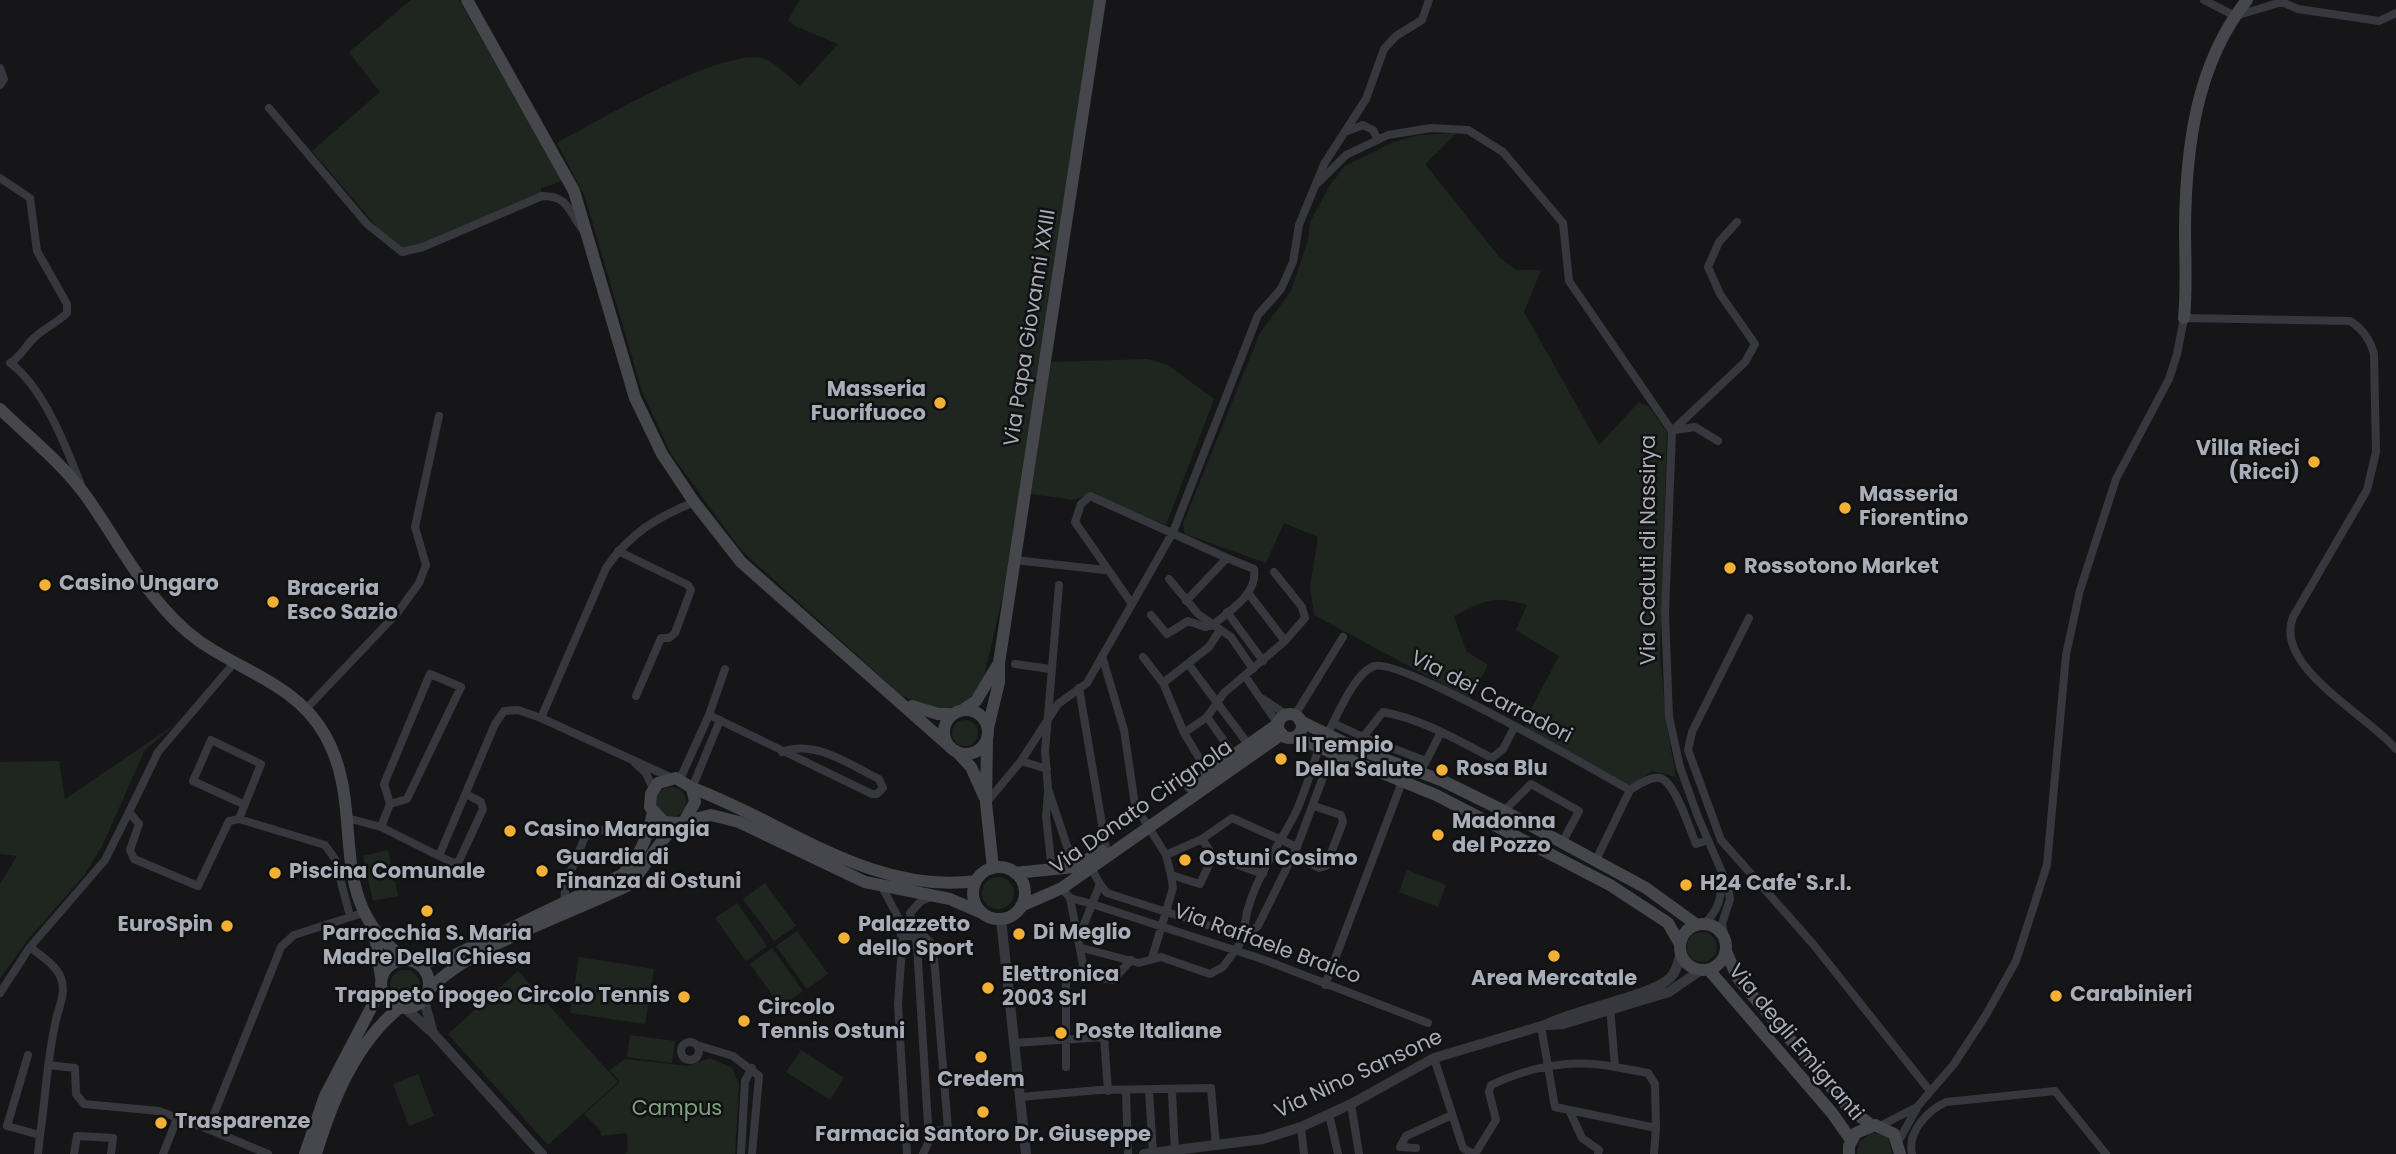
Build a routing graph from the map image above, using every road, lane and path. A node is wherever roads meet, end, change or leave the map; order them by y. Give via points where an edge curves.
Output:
1 (467, 0) edge
2 (1100, 0) edge
3 (1429, 0) edge
4 (2204, 0) edge
5 (2247, 0) edge
6 (2283, 1) edge
7 (2396, 13) edge
8 (2235, 16) junction
9 (0, 68) edge
10 (0, 85) edge
11 (269, 108) dead end
12 (1345, 132) junction
13 (1378, 140) junction
14 (1335, 147) junction
15 (1346, 155) junction
16 (0, 178) edge
17 (1318, 183) junction
18 (1737, 222) dead end
19 (588, 234) junction
20 (2184, 318) junction
21 (10, 363) junction
22 (0, 366) edge
23 (0, 410) edge
24 (439, 416) dead end
25 (1672, 431) junction
26 (1718, 442) dead end
27 (85, 495) junction
28 (694, 502) junction
29 (1173, 532) junction
30 (618, 551) junction
31 (1227, 558) junction
32 (1015, 560) junction
33 (1105, 570) junction
34 (1274, 572) dead end
35 (1169, 579) dead end
36 (1059, 585) dead end
37 (1249, 594) junction
38 (1186, 601) junction
39 (1132, 604) junction
40 (1227, 612) junction
41 (1152, 615) dead end
42 (1749, 618) dead end
43 (1216, 628) junction
44 (1343, 638) dead end
45 (1285, 642) junction
46 (1102, 656) junction
47 (1143, 657) dead end
48 (1263, 661) junction
49 (234, 663) junction
50 (999, 663) junction
51 (1015, 664) dead end
52 (1189, 665) junction
53 (1050, 668) junction
54 (725, 669) dead end
55 (1253, 669) junction
56 (1245, 676) junction
57 (1163, 683) junction
58 (1079, 688) junction
59 (636, 696) dead end
60 (1261, 697) junction
61 (902, 701) junction
62 (1216, 701) junction
63 (306, 709) junction
64 (959, 712) junction
65 (709, 715) junction
66 (1050, 716) junction
67 (1207, 717) junction
68 (541, 718) junction
69 (720, 720) junction
70 (1333, 723) junction
71 (1289, 724) junction
72 (1514, 728) junction
73 (1441, 732) junction
74 (988, 733) junction
75 (1184, 733) junction
76 (1327, 736) junction
77 (1363, 737) junction
78 (1248, 744) junction
79 (952, 748) junction
80 (1319, 748) junction
81 (2396, 749) edge
82 (782, 752) junction
83 (1332, 753) junction
84 (1234, 755) junction
85 (633, 761) junction
86 (1021, 761) junction
87 (1423, 767) junction
88 (1047, 769) junction
89 (1208, 774) junction
90 (676, 779) junction
91 (1402, 782) junction
92 (692, 788) junction
93 (653, 789) junction
94 (1048, 789) junction
95 (1630, 790) junction
96 (466, 794) junction
97 (986, 803) junction
98 (243, 804) junction
99 (390, 804) junction
100 (1314, 806) junction
101 (1504, 811) junction
102 (129, 812) junction
103 (653, 812) junction
104 (239, 818) junction
105 (347, 818) junction
106 (681, 821) junction
107 (1145, 823) junction
108 (380, 827) junction
109 (649, 833) junction
110 (1202, 839) junction
111 (1281, 839) junction
112 (1707, 840) junction
113 (1562, 842) junction
114 (1106, 848) junction
115 (1296, 851) junction
116 (1166, 855) junction
117 (439, 856) junction
118 (1213, 856) junction
119 (1596, 860) junction
120 (1718, 866) junction
121 (1074, 867) junction
122 (993, 868) junction
123 (1091, 868) junction
124 (1052, 871) junction
125 (1015, 873) junction
126 (1263, 874) junction
127 (1171, 875) junction
128 (976, 881) junction
129 (1100, 884) junction
130 (881, 885) junction
131 (1066, 893) junction
132 (932, 895) junction
133 (564, 901) junction
134 (1092, 904) junction
135 (1021, 906) junction
136 (1166, 912) junction
137 (363, 913) junction
138 (982, 913) junction
139 (350, 916) junction
140 (1001, 919) junction
141 (1701, 924) junction
142 (1163, 925) junction
143 (372, 930) junction
144 (901, 936) junction
145 (915, 936) junction
146 (1079, 937) junction
147 (1245, 937) junction
148 (30, 947) junction
149 (1726, 947) junction
150 (1082, 948) junction
151 (1680, 948) junction
152 (1236, 950) junction
153 (1152, 958) junction
154 (1131, 960) junction
155 (413, 962) junction
156 (1084, 970) junction
157 (1704, 970) junction
158 (1066, 973) junction
159 (1007, 979) junction
160 (381, 984) junction
161 (1325, 985) junction
162 (0, 993) edge
163 (427, 994) junction
164 (1610, 1005) junction
165 (402, 1009) junction
166 (1428, 1023) dead end
167 (1543, 1025) junction
168 (433, 1032) junction
169 (1066, 1040) junction
170 (1014, 1043) junction
171 (697, 1045) dead end
172 (28, 1055) dead end
173 (1434, 1058) junction
174 (48, 1065) junction
175 (1547, 1066) junction
176 (1066, 1067) dead end
177 (1615, 1067) junction
178 (752, 1068) junction
179 (1108, 1090) junction
180 (1127, 1091) junction
181 (1149, 1091) junction
182 (1172, 1091) junction
183 (1930, 1091) junction
184 (1020, 1097) junction
185 (1351, 1104) junction
186 (1917, 1106) junction
187 (1570, 1112) junction
188 (1329, 1114) junction
189 (1452, 1115) junction
190 (177, 1119) junction
191 (1875, 1125) junction
192 (1301, 1127) junction
193 (1656, 1128) junction
194 (208, 1129) junction
195 (928, 1132) junction
196 (40, 1135) junction
197 (1851, 1140) junction
198 (1216, 1146) junction
199 (1416, 1148) dead end
200 (1899, 1148) edge
201 (1232, 1149) edge
202 (1175, 1152) edge
203 (1149, 1153) edge
204 (38, 1154) edge
205 (74, 1154) edge
206 (111, 1154) edge
207 (163, 1154) edge
208 (268, 1154) edge
209 (305, 1154) edge
210 (316, 1154) edge
211 (542, 1154) edge
212 (741, 1154) edge
213 (752, 1154) edge
214 (907, 1154) edge
215 (923, 1154) edge
216 (1026, 1154) edge
217 (1128, 1154) edge
218 (1304, 1154) edge
219 (1338, 1154) edge
220 (1359, 1154) edge
221 (1474, 1154) edge
222 (1598, 1154) edge
223 (1654, 1154) edge
224 (1849, 1154) edge
225 (1912, 1154) edge
226 (2106, 1154) edge

1 - 19 main road, Via Papa Giovanni XXIII via 561,163
2 - 32 main road, Via Papa Giovanni XXIII
3 - 12 street via 1422,20 1384,49 1366,99
4 - 8 street
5 - 8 main road
6 - 7 street via 2298,9 2379,21
6 - 8 street
8 - 20 main road via 2211,58 2200,93 2186,195
9 - 10 street via 4,79
11 - 19 street via 367,224 402,253 542,196 557,196
12 - 13 street via 1363,125 1373,130
12 - 14 street
13 - 15 street, Via Caduti di Nassirya
13 - 25 street, Via Caduti di Nassirya via 1431,128 1468,130 1503,152 1563,223 1569,281
14 - 15 street
14 - 17 street
15 - 17 street, Via Caduti di Nassirya
16 - 21 street via 30,198 37,251 67,304 67,313 33,338
17 - 29 street via 1299,225 1293,262 1281,289 1258,315
18 - 25 street via 1719,242 1708,267 1720,294 1755,344 1745,362
19 - 28 main road, Via Papa Giovanni XXIII via 635,398 662,454
20 - 81 street via 2350,321 2371,343 2376,452 2367,490 2294,617 2289,636 2319,681
20 - 183 street via 2169,379 2116,479 2080,590 2066,655 2052,838 2034,908 2016,961 1986,1015
21 - 22 street
21 - 27 street via 28,380 49,414
23 - 27 main road
24 - 63 street via 415,527 426,565 419,583 398,612
25 - 26 street via 1695,427
25 - 112 street, Via Caduti di Nassirya via 1665,613 1670,717 1681,767
27 - 49 main road via 162,606 199,641
28 - 30 street via 654,519
28 - 61 main road, Via Papa Giovanni XXIII via 741,562
29 - 31 street
29 - 33 street via 1090,496 1081,504 1075,522
29 - 39 street
30 - 59 street via 688,584 691,590 675,633 662,638
30 - 68 street via 606,568
31 - 37 street via 1254,569
31 - 38 street
32 - 33 street
32 - 50 main road, Via Papa Giovanni XXIII
33 - 39 street
34 - 45 street via 1306,613
35 - 38 street
36 - 53 street
37 - 40 street
37 - 45 street
38 - 43 street
39 - 46 street
40 - 43 street
40 - 48 street
41 - 43 street via 1167,634 1188,621
42 - 183 street via 1692,732 1688,750 1721,840 1813,944
43 - 52 street via 1209,647
43 - 55 street via 1231,638
44 - 71 street
45 - 48 street
46 - 58 street via 1087,683
46 - 107 street via 1118,704 1135,805
47 - 57 street
48 - 55 street
49 - 63 main road via 272,681
49 - 102 street via 158,752
50 - 64 main road, Via Papa Giovanni XXIII via 976,701
50 - 74 main road, Via Papa Giovanni XXIII
51 - 53 street
52 - 57 street
52 - 62 street
53 - 66 street
54 - 65 street
55 - 56 street
56 - 60 street
56 - 62 street
57 - 75 street
58 - 66 street
58 - 114 street
60 - 71 street
60 - 71 street
61 - 64 main road via 919,710
61 - 79 main road, Via Papa Giovanni XXIII
62 - 67 street
62 - 78 street
63 - 105 main road via 333,752
64 - 74 main road via 976,712
64 - 79 main road via 944,732
65 - 69 street
65 - 90 street
66 - 86 street
66 - 88 street
67 - 75 street
67 - 84 street
68 - 85 street
68 - 96 street via 518,710 504,711
69 - 82 street
69 - 92 street
70 - 72 street, Via dei Carradori via 1367,670 1385,665 1441,688
70 - 76 street, Via dei Carradori
70 - 77 street
71 - 76 main road, Via degli Emigranti
71 - 78 main road, Via Donato Cirignola
71 - 80 main road, Via degli Emigranti
71 - 107 main road, Via Donato Cirignola
72 - 73 street via 1492,758
72 - 95 street, Via dei Carradori
73 - 77 street via 1383,712
73 - 87 street
74 - 79 main road via 975,752
74 - 97 main road, Via Papa Giovanni XXIII
75 - 89 street
76 - 87 main road, Via degli Emigranti
77 - 87 street
78 - 84 main road, Via Donato Cirignola
79 - 97 main road, Via Papa Giovanni XXIII via 980,782
80 - 83 main road, Via degli Emigranti
80 - 111 street
82 - 82 street via 872,794 883,788 879,779 813,748
83 - 91 main road, Via degli Emigranti
83 - 100 street
84 - 89 main road, Via Donato Cirignola
85 - 90 street
85 - 93 street via 646,773
86 - 88 street
86 - 97 street
87 - 101 main road, Via degli Emigranti
88 - 94 street
89 - 107 main road, Via Donato Cirignola
90 - 92 main road
90 - 93 main road via 665,779
91 - 151 main road, Via degli Emigranti via 1498,825 1645,905 1668,923
91 - 161 street
92 - 106 main road via 695,802
92 - 128 main road via 858,866 952,885
93 - 103 main road
94 - 121 street
94 - 124 street
95 - 112 street via 1646,780 1666,780 1696,844
95 - 119 street
96 - 117 street
96 - 117 street via 481,802 483,809 459,861
97 - 122 main road, Via Papa Giovanni XXIII
98 - 98 street via 261,764 211,740 193,780
98 - 104 street
99 - 99 street via 384,784 430,674 461,687 407,799
99 - 108 street
100 - 115 street
100 - 115 street via 1341,815 1343,822 1326,866 1319,868
101 - 113 main road, Via degli Emigranti
101 - 113 street via 1531,785 1579,811
102 - 104 street via 139,824 130,850 134,859 198,886 229,821
102 - 148 street via 105,860
103 - 106 main road via 664,822
103 - 109 main road
104 - 139 street via 325,845 335,859
105 - 108 street
105 - 137 main road via 355,887
106 - 130 main road via 711,816 739,822
106 - 163 main road via 659,842 629,885 443,975
107 - 114 main road, Via Donato Cirignola
107 - 116 street
107 - 123 main road, Via Donato Cirignola
108 - 117 street
109 - 133 main road via 622,875
109 - 133 street via 589,827 566,883
110 - 111 street via 1232,818
110 - 116 street
110 - 118 street
111 - 115 street
111 - 126 street
112 - 120 street, Via Caduti di Nassirya
113 - 119 main road, Via degli Emigranti
114 - 121 main road, Via Donato Cirignola
115 - 147 street via 1258,926
116 - 127 street
118 - 126 street
118 - 127 street via 1200,884
119 - 141 main road, Via degli Emigranti
120 - 141 street, Via Caduti di Nassirya via 1722,893 1713,915
120 - 149 street, Via Caduti di Nassirya via 1730,899 1722,923
121 - 124 main road, Via Donato Cirignola
122 - 125 main road
122 - 128 main road
123 - 129 street
123 - 131 main road, Via Donato Cirignola
124 - 125 main road, Via Donato Cirignola
125 - 135 main road via 1025,892
126 - 147 street via 1242,923
127 - 136 street via 1173,888
128 - 138 main road via 973,898
129 - 134 street
129 - 136 street, Via Raffaele Braico via 1107,893
130 - 132 main road
130 - 144 street via 899,919
131 - 134 street, Via Raffaele Braico
131 - 135 main road, Via Donato Cirignola
131 - 146 street
132 - 138 main road
132 - 145 street via 910,913
133 - 155 main road via 453,956
134 - 142 street, Via Raffaele Braico
134 - 146 street
135 - 140 main road
136 - 142 street
136 - 147 street, Via Raffaele Braico
137 - 139 street
137 - 143 main road
138 - 140 main road
139 - 194 street via 294,935 281,947
140 - 159 street
141 - 149 main road, Via degli Emigranti via 1719,930
141 - 151 main road via 1685,932
142 - 152 street, Via Raffaele Braico
142 - 153 street
143 - 155 main road via 385,945
143 - 160 main road via 380,955
144 - 145 street
144 - 214 street via 898,1004
145 - 195 street
145 - 195 street via 924,936 933,945 947,1103 948,1129
146 - 150 street
147 - 152 street
148 - 162 street
148 - 174 street via 61,978 63,993
149 - 157 main road, Via degli Emigranti via 1720,963
149 - 191 main road, Via degli Emigranti via 1737,977 1752,995 1849,1108
150 - 154 street
150 - 156 street
151 - 157 main road, Via degli Emigranti via 1688,965
151 - 164 street, Via Nino Sansone via 1676,970 1661,985
152 - 153 street via 1223,967 1210,974
152 - 161 street, Via Raffaele Braico
153 - 154 street via 1139,963
154 - 156 street via 1113,981 1092,977
155 - 160 main road via 388,967
155 - 163 main road via 428,975
156 - 158 street
157 - 164 street, Via Nino Sansone via 1669,992
157 - 197 main road, Via degli Emigranti
158 - 159 street
158 - 169 street
159 - 170 street
160 - 165 main road via 387,1001
160 - 209 main road via 325,1096
161 - 166 street, Via Raffaele Braico
163 - 165 main road
163 - 168 street
164 - 167 street, Via Nino Sansone via 1563,1024
164 - 177 street
165 - 168 street
165 - 210 main road via 379,1025 350,1070
167 - 173 street, Via Nino Sansone
167 - 175 street
168 - 211 street
169 - 170 street
169 - 176 street
169 - 179 street via 1104,1037
170 - 184 street
171 - 178 street via 733,1056
172 - 196 street via 7,1126
173 - 185 street, Via Nino Sansone
173 - 189 street
174 - 190 street via 75,1068 76,1094 85,1104 159,1111
174 - 196 street
175 - 177 street via 1594,1062
175 - 187 street via 1555,1107
175 - 221 street via 1491,1085 1496,1120
177 - 193 street via 1648,1073 1655,1084
178 - 212 street via 746,1081
178 - 213 street via 759,1076
179 - 180 street
179 - 184 street
180 - 181 street
180 - 217 street
181 - 182 street
181 - 203 street
182 - 198 street via 1211,1088
182 - 202 street
183 - 186 street
184 - 216 street
185 - 188 street, Via Nino Sansone
185 - 220 street
186 - 191 street
186 - 200 street
187 - 193 street
187 - 222 street via 1583,1138
188 - 192 street, Via Nino Sansone
188 - 219 street
189 - 199 street via 1406,1136 1400,1147
189 - 221 street via 1463,1148
190 - 194 street
190 - 207 street
191 - 197 main road via 1863,1128
191 - 200 main road, Via degli Emigranti via 1888,1129
192 - 201 street, Via Nino Sansone
192 - 218 street
193 - 223 street
194 - 208 street
195 - 215 street
196 - 204 street
197 - 224 main road
198 - 201 street, Via Nino Sansone
198 - 202 street, Via Nino Sansone
202 - 203 street, Via Nino Sansone
205 - 206 street via 77,1136 113,1138
225 - 226 street via 1916,1128 1946,1102 2055,1091

